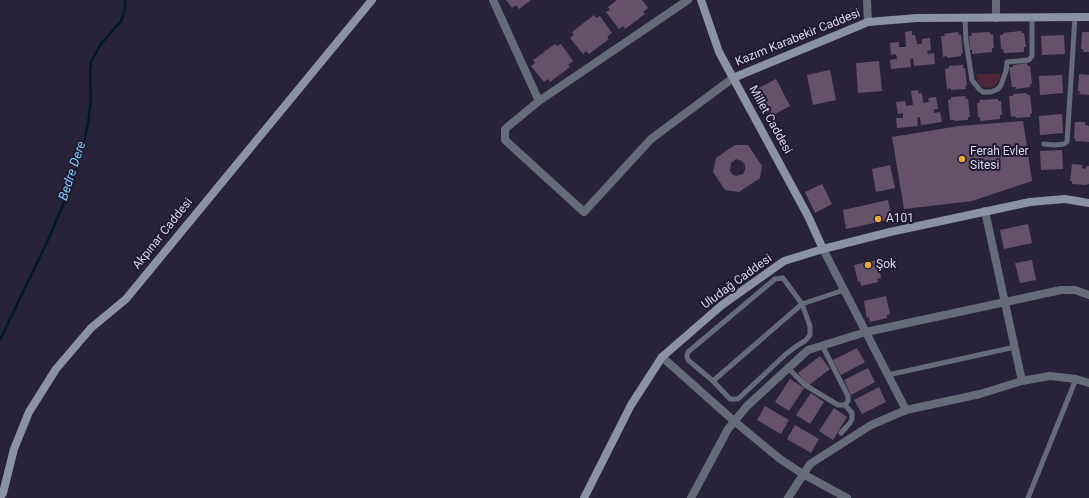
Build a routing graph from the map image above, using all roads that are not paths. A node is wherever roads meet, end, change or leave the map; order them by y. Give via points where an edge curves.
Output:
1 (372, 0) edge
2 (493, 0) edge
3 (688, 0) edge
4 (701, 0) edge
5 (867, 0) edge
6 (996, 0) edge
7 (1089, 17) edge
8 (965, 18) junction
9 (996, 18) junction
10 (1032, 18) junction
11 (1075, 18) junction
12 (868, 22) junction
13 (733, 78) junction
14 (539, 101) junction
15 (1044, 144) dead end
16 (1089, 203) edge
17 (985, 211) junction
18 (824, 249) junction
19 (844, 290) junction
20 (1089, 295) edge
21 (1006, 301) junction
22 (802, 304) junction
23 (866, 332) junction
24 (822, 345) junction
25 (1015, 347) junction
26 (662, 357) junction
27 (788, 368) junction
28 (888, 375) junction
29 (1076, 380) junction
30 (713, 381) junction
31 (1022, 381) junction
32 (1089, 383) edge
33 (845, 405) junction
34 (906, 410) junction
35 (734, 422) junction
36 (841, 433) dead end
37 (803, 474) junction
38 (0, 497) edge
39 (584, 498) edge
40 (691, 498) edge
41 (788, 498) edge
42 (847, 498) edge
43 (1028, 498) edge

1 - 38 street, Akpınar Caddesi via 126,299 91,328 56,369 29,412 14,449
2 - 14 street
3 - 14 street
4 - 13 street, Millet Caddesi via 719,52
5 - 12 street
6 - 9 street
7 - 11 street, Kazım Karabekir Caddesi
8 - 9 street, Kazım Karabekir Caddesi
8 - 10 lane via 972,80 979,90 992,92 1001,85 1007,62 1029,60 1032,56
8 - 12 street, Kazım Karabekir Caddesi via 916,18
9 - 10 street, Kazım Karabekir Caddesi
10 - 11 street, Kazım Karabekir Caddesi
11 - 15 lane via 1067,142
12 - 13 street, Kazım Karabekir Caddesi
13 - 14 street via 651,139 584,212 505,140 505,129
13 - 18 street, Millet Caddesi
16 - 17 street, Uludağ Caddesi via 1065,199 1045,200
17 - 18 street, Uludağ Caddesi
17 - 21 street
18 - 19 street
18 - 26 street, Uludağ Caddesi via 784,261 722,306
19 - 22 lane
19 - 23 street
20 - 21 street via 1075,290 1061,290
21 - 23 street
21 - 25 street
22 - 30 lane
22 - 30 lane via 810,326 809,338 786,354 738,399 730,399
22 - 30 lane via 783,278 776,279 688,352 688,360
23 - 24 street
23 - 28 street
24 - 27 street via 808,350
24 - 33 lane via 848,396
25 - 28 lane
25 - 31 street
26 - 35 street
26 - 39 street, Uludağ Caddesi via 631,405
27 - 33 lane via 805,385 838,405
27 - 35 street via 747,406
28 - 34 street
29 - 31 street via 1050,376
29 - 32 street
29 - 43 lane
31 - 34 street via 980,394
33 - 36 lane via 852,413 852,419
34 - 37 street via 871,425 810,464
35 - 37 street
35 - 40 street
37 - 41 street
37 - 42 street

